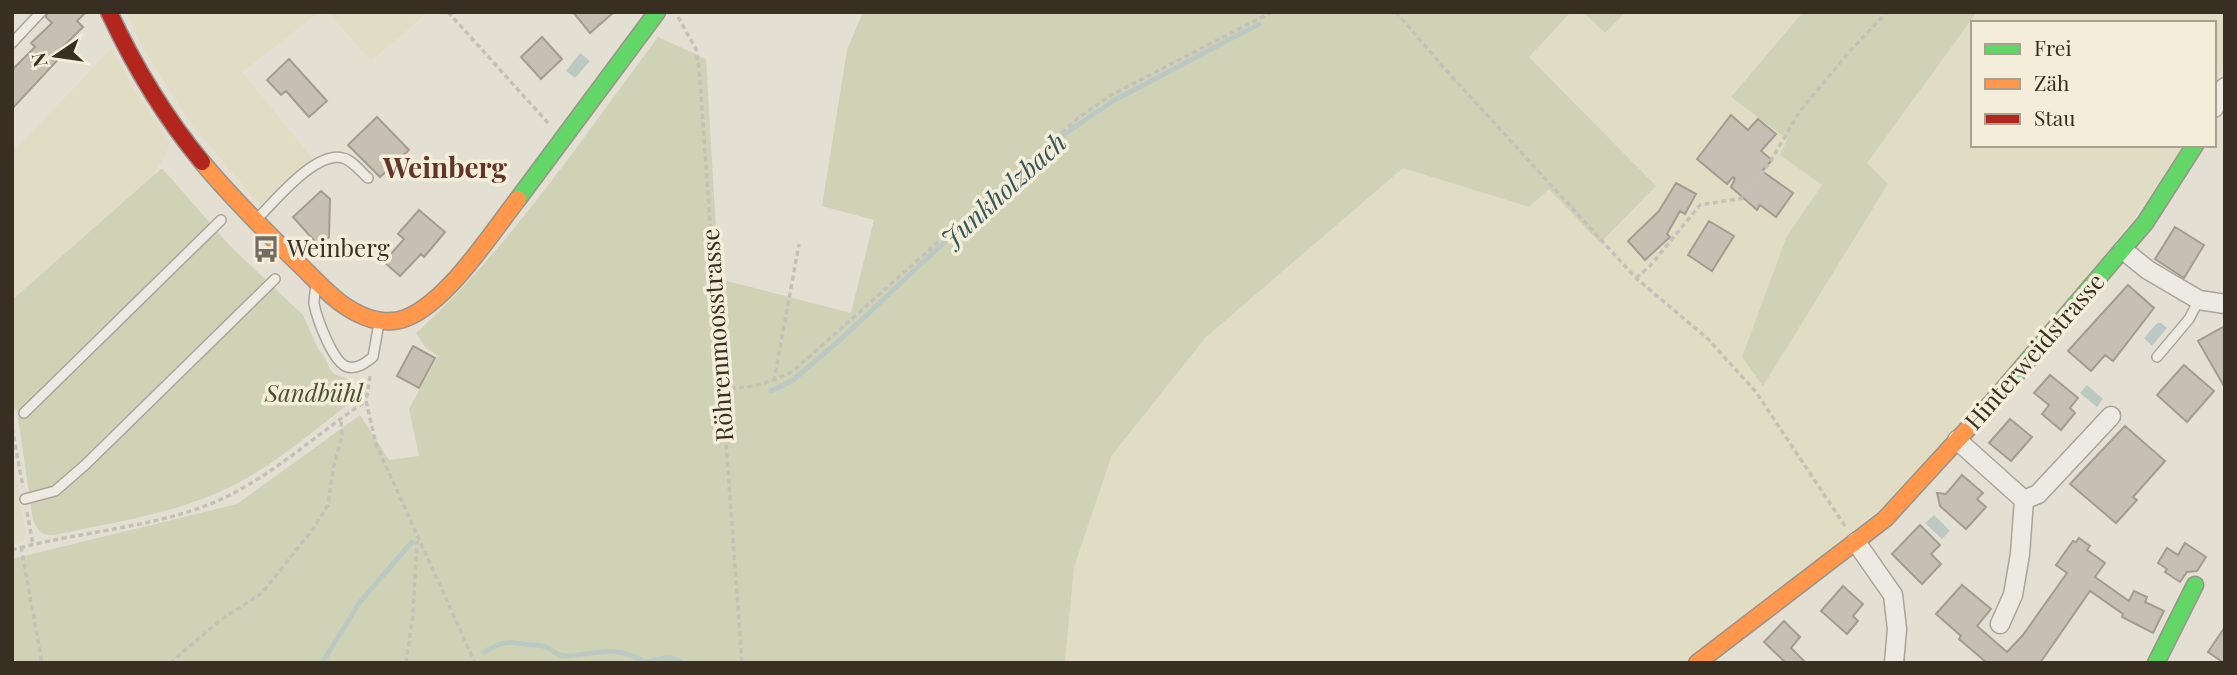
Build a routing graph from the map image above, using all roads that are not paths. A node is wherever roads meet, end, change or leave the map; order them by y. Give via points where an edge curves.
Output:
1 (41, 12) edge
2 (110, 12) edge
3 (657, 12) edge
4 (12, 43) edge
5 (2225, 88) edge
6 (2216, 104) edge
7 (2194, 147) edge
8 (368, 178) dead end
9 (220, 220) dead end
10 (256, 220) junction
11 (2123, 250) junction
12 (275, 279) dead end
13 (317, 281) junction
14 (2199, 300) junction
15 (2225, 303) edge
16 (379, 322) junction
17 (2157, 357) dead end
18 (24, 413) dead end
19 (2111, 416) dead end
20 (1957, 440) junction
21 (25, 499) dead end
22 (2024, 500) junction
23 (1856, 542) junction
24 (2195, 585) dead end
25 (2000, 624) dead end
26 (1697, 663) edge
27 (1894, 663) edge
28 (2157, 663) edge

1 - 4 lane
2 - 10 street via 178,132
3 - 16 street via 565,139 424,310 404,319
5 - 6 street
7 - 11 street, Hinterweidstrasse
8 - 10 lane via 341,157 322,160
9 - 18 lane
10 - 13 street
11 - 14 street
11 - 20 street, Hinterweidstrasse
12 - 21 lane via 55,491
13 - 16 street via 345,307
13 - 16 lane via 314,304 339,363 349,368 373,357
14 - 15 street
14 - 17 lane
19 - 22 street via 2038,494
20 - 22 street
20 - 23 street, Hinterweidstrasse via 1885,519
22 - 25 street via 2014,594
23 - 26 street, Hinterweidstrasse
23 - 27 street via 1893,595 1897,621
24 - 28 street

